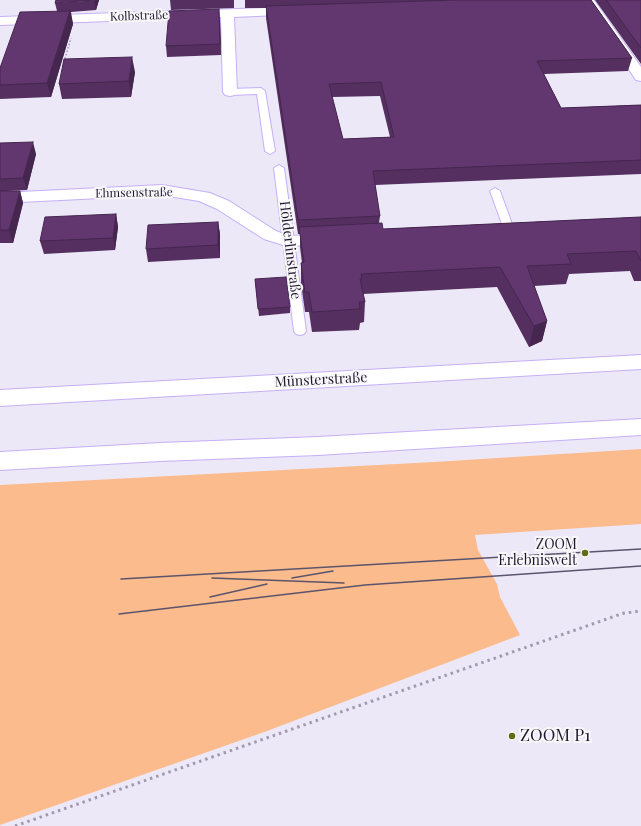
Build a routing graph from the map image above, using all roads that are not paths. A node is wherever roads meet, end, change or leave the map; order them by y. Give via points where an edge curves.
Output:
1 (588, 1) edge
2 (574, 3) edge
3 (305, 11) edge
4 (227, 13) junction
5 (0, 21) edge
6 (641, 77) edge
7 (230, 92) joint
8 (270, 151) dead end
9 (279, 168) dead end
10 (495, 191) dead end
11 (0, 198) edge
12 (510, 232) edge
13 (344, 238) edge
14 (289, 240) junction
15 (300, 331) dead end
16 (641, 362) edge
17 (0, 398) edge
18 (641, 427) edge
19 (0, 462) edge

1 - 2 street
1 - 6 street
3 - 4 street, Kolbstraße
4 - 5 street, Kolbstraße
4 - 7 street
7 - 8 lane via 261,91
9 - 14 lane, Hölderlinstraße
10 - 12 lane
11 - 14 street, Ehmsenstraße via 162,190 183,192 223,205 270,234
13 - 14 street, Ehmsenstraße
14 - 15 lane, Hölderlinstraße
16 - 17 street, Münsterstraße
18 - 19 street

